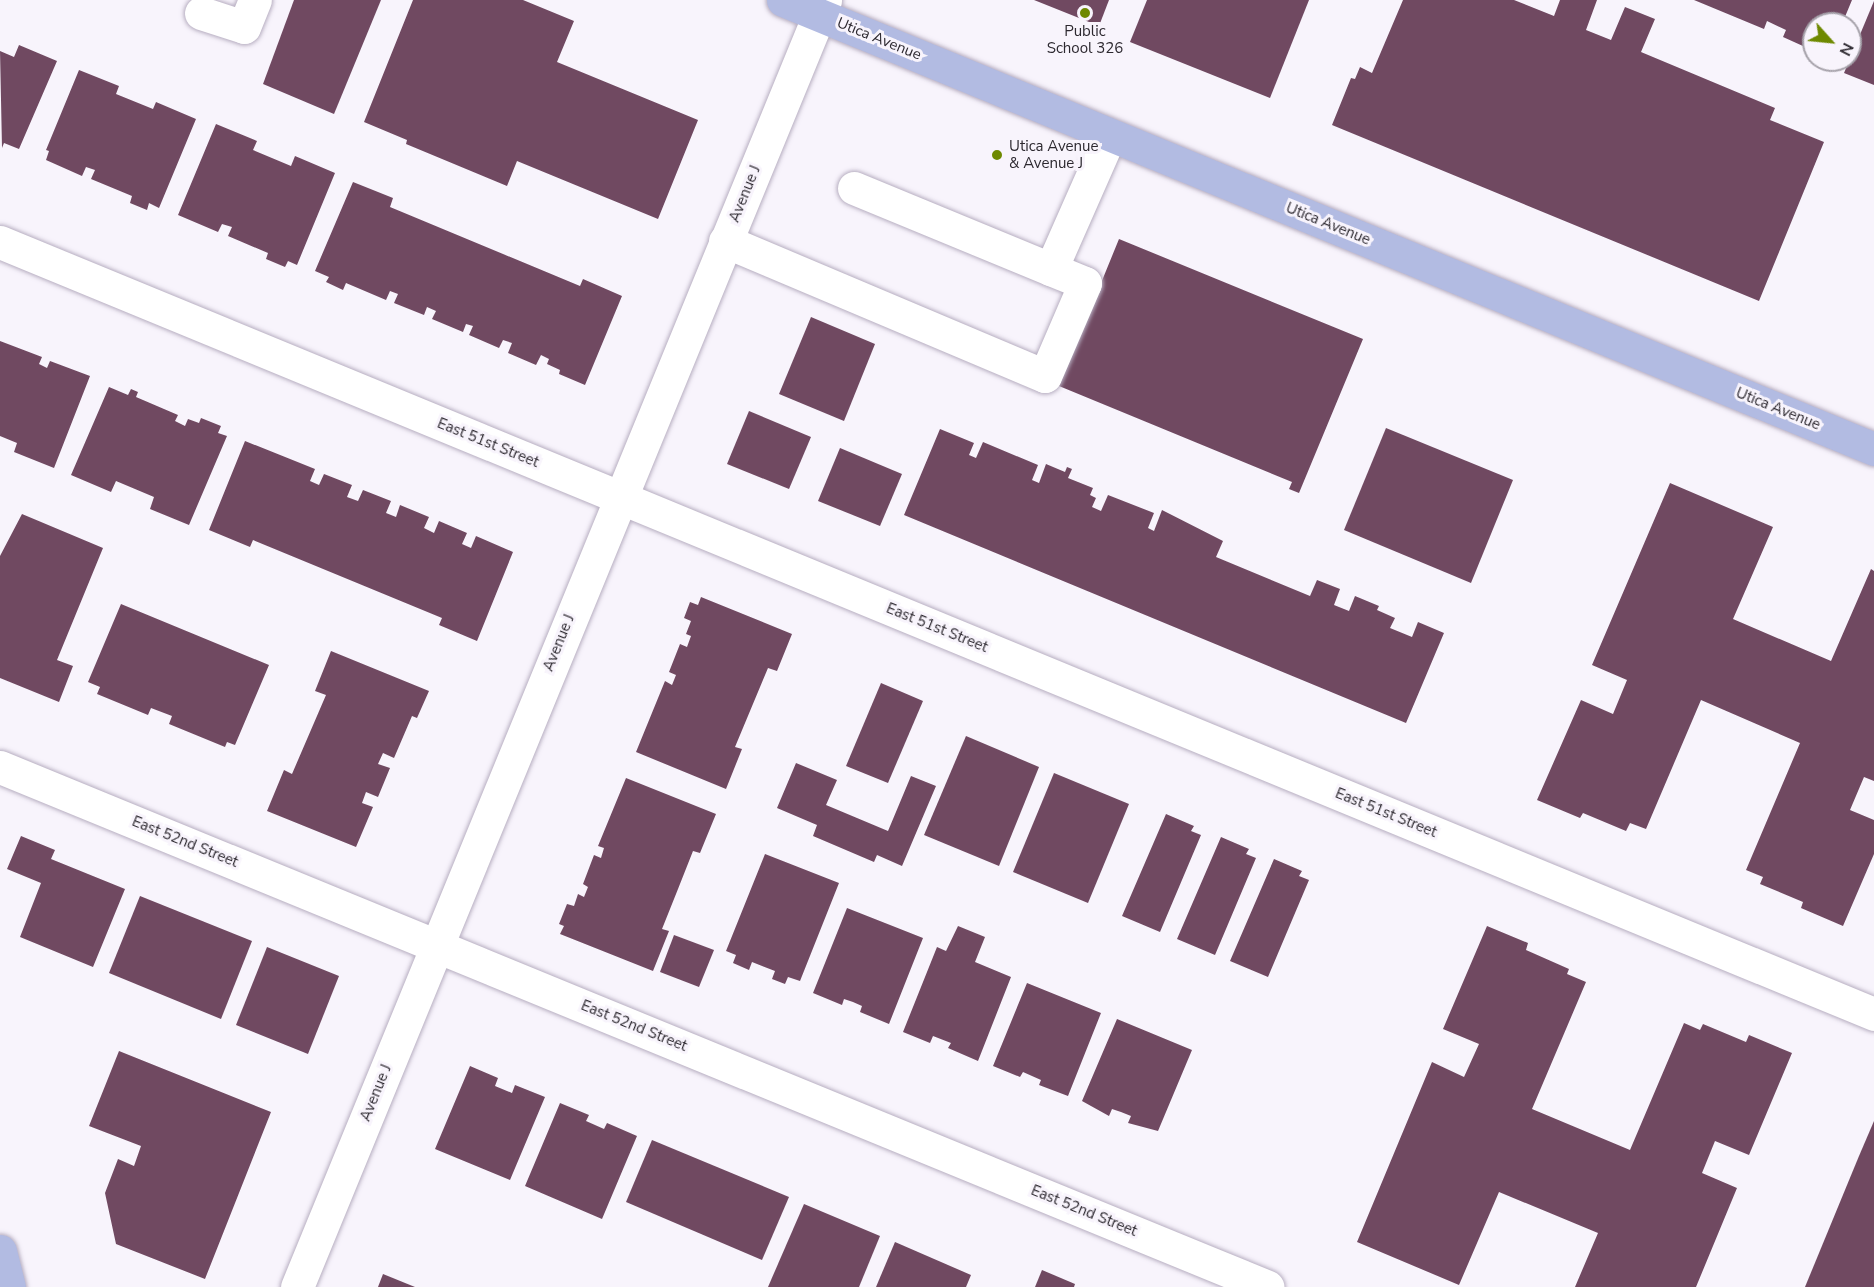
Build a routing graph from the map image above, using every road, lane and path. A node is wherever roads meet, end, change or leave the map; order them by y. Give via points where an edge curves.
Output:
1 (255, 0) edge
2 (783, 0) edge
3 (822, 7) edge
4 (201, 14) dead end
5 (1110, 135) junction
6 (854, 188) dead end
7 (725, 240) junction
8 (0, 243) edge
9 (1051, 269) junction
10 (1874, 449) edge
11 (619, 497) junction
12 (0, 768) edge
13 (437, 945) junction
14 (1874, 1014) edge
15 (0, 1251) edge
16 (9, 1287) edge
17 (297, 1287) edge
18 (1268, 1287) edge

1 - 4 street via 244,27
2 - 3 main road, Utica Avenue
3 - 5 main road, Utica Avenue
3 - 7 street, Avenue J
5 - 9 street
5 - 10 main road, Utica Avenue
6 - 9 street
7 - 9 street via 1045,376 1085,283
7 - 11 street, Avenue J
8 - 11 street, East 51st Street
11 - 13 street, Avenue J
11 - 14 street, East 51st Street
12 - 13 street, East 52nd Street
13 - 17 street, Avenue J
13 - 18 street, East 52nd Street
15 - 16 main road

